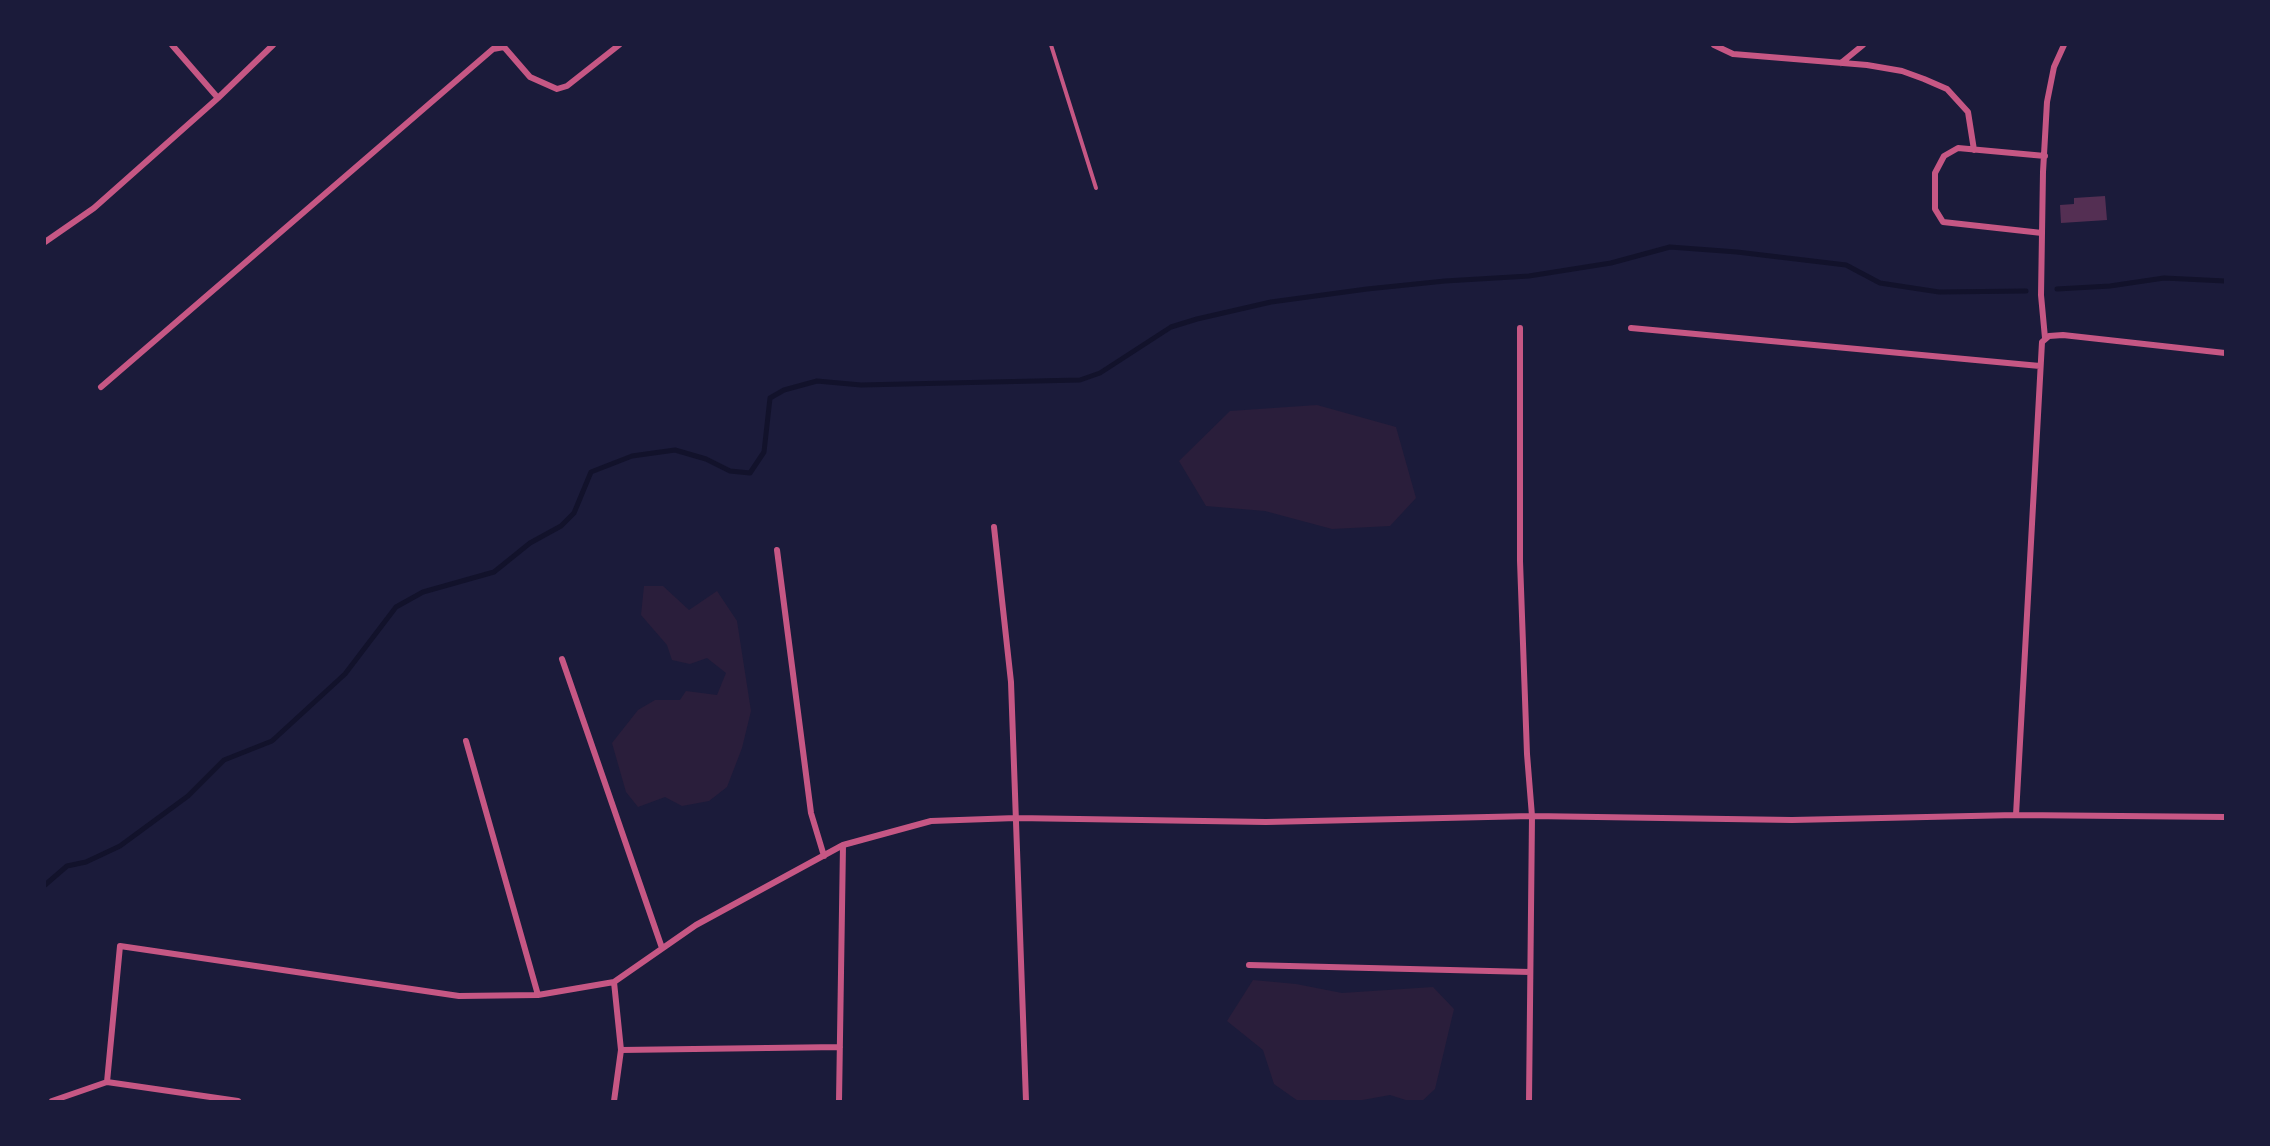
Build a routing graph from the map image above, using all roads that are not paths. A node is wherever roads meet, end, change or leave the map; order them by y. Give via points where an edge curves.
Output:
1 (172, 45) edge
2 (273, 45) edge
3 (619, 45) edge
4 (1051, 45) edge
5 (1714, 45) edge
6 (1863, 45) edge
7 (2064, 45) edge
8 (1840, 63) junction
9 (218, 98) junction
10 (1974, 150) junction
11 (2045, 156) junction
12 (1096, 188) dead end
13 (2042, 233) junction
14 (45, 242) edge
15 (1520, 328) dead end
16 (1631, 328) dead end
17 (2045, 338) junction
18 (2225, 353) edge
19 (2040, 366) junction
20 (101, 387) dead end
21 (994, 527) dead end
22 (777, 550) dead end
23 (562, 659) dead end
24 (466, 741) dead end
25 (2016, 815) junction
26 (1532, 816) junction
27 (2225, 817) edge
28 (1016, 818) junction
29 (843, 845) junction
30 (824, 856) junction
31 (662, 948) junction
32 (1249, 965) dead end
33 (1530, 972) junction
34 (614, 982) junction
35 (538, 995) junction
36 (840, 1047) junction
37 (621, 1050) junction
38 (107, 1082) junction
39 (52, 1101) edge
40 (238, 1101) edge
41 (614, 1101) edge
42 (839, 1101) edge
43 (1026, 1101) edge
44 (1529, 1101) edge

1 - 9 street
2 - 9 street
3 - 20 street via 567,86 557,89 530,77 504,47 493,49
4 - 12 lane
5 - 8 street via 1733,54
6 - 8 street
7 - 11 street via 2054,67 2047,102
8 - 10 street via 1902,71 1947,89 1968,112
9 - 14 street via 94,208
10 - 11 street
10 - 13 street via 1958,148 1944,156 1935,173 1935,208 1943,222
11 - 13 street
13 - 17 street
15 - 26 street via 1520,561
16 - 19 street
17 - 18 street via 2063,335
17 - 19 street
19 - 25 street
21 - 28 street via 1011,682
22 - 30 street via 811,813
23 - 31 street
24 - 35 street
25 - 26 street via 1792,820
25 - 27 street
26 - 28 street via 1266,822
26 - 33 street
28 - 29 street via 931,821
28 - 43 street
29 - 30 street
29 - 36 street
30 - 31 street via 696,925
31 - 34 street
32 - 33 street
33 - 44 street
34 - 35 street
34 - 37 street
35 - 38 street via 459,996 120,946
36 - 37 street
36 - 42 street
37 - 41 street
38 - 39 street
38 - 40 street

